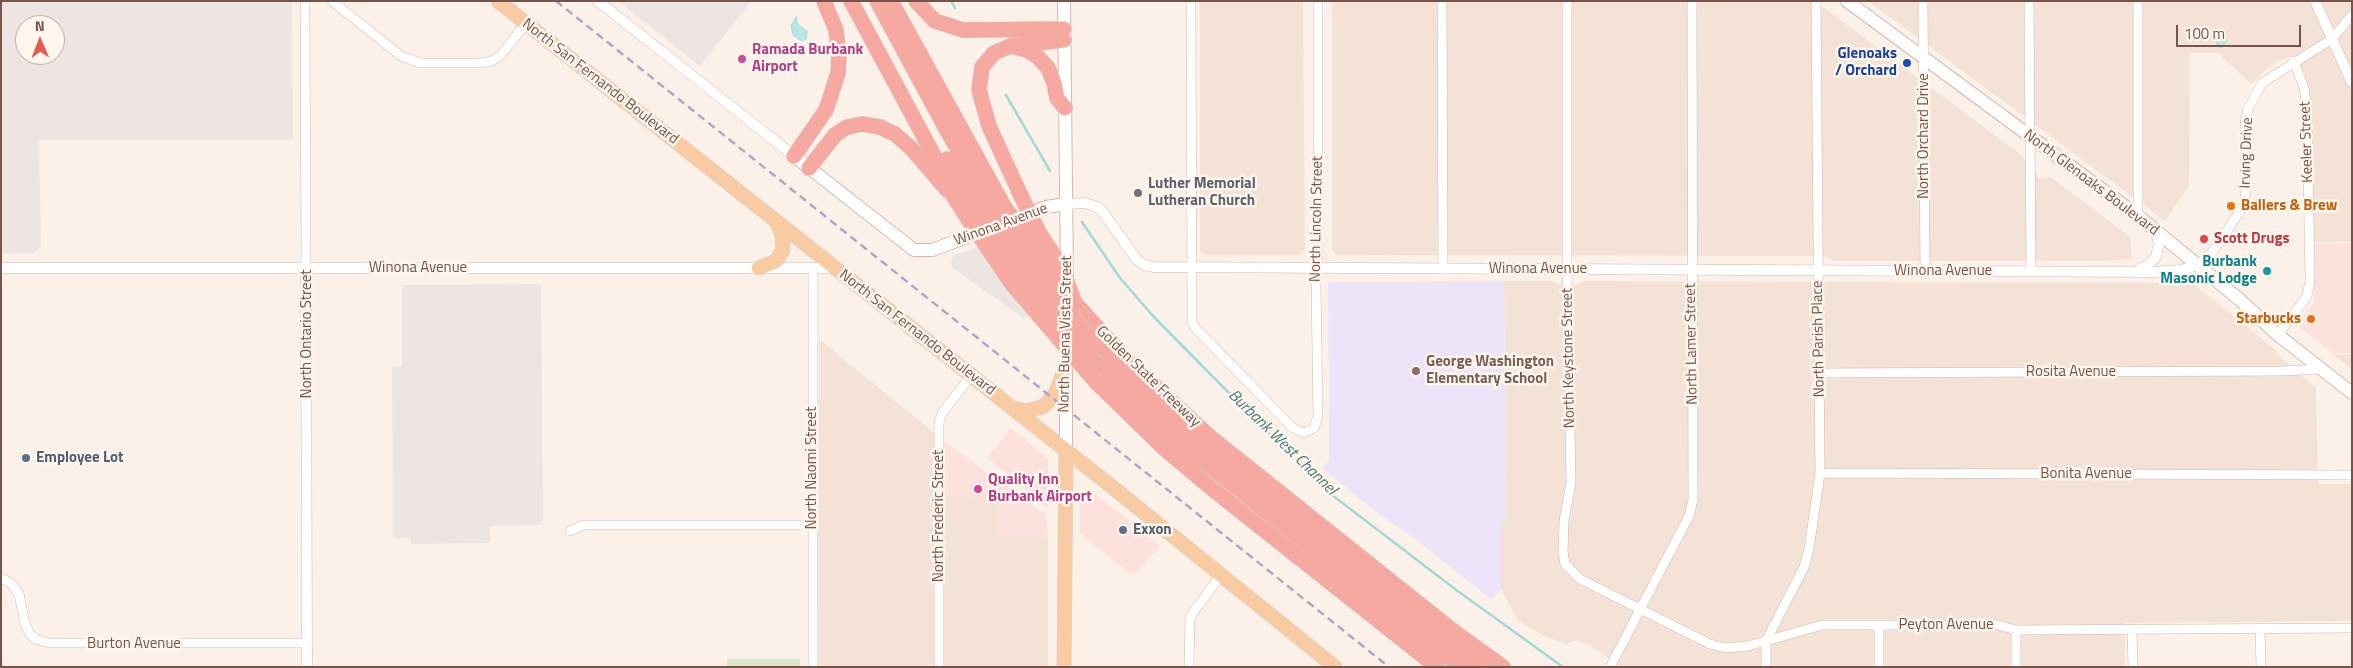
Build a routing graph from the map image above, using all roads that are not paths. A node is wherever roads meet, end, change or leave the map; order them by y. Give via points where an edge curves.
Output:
1 (305, 1) edge
2 (332, 1) edge
3 (498, 1) edge
4 (598, 1) edge
5 (824, 1) edge
6 (851, 1) edge
7 (862, 1) edge
8 (877, 1) edge
9 (891, 1) edge
10 (916, 1) edge
11 (1064, 1) edge
12 (1191, 1) edge
13 (1318, 1) edge
14 (1442, 1) edge
15 (1567, 1) edge
16 (1692, 1) edge
17 (1816, 1) edge
18 (1847, 1) edge
19 (1923, 1) edge
20 (2029, 1) edge
21 (2138, 1) edge
22 (2315, 1) edge
23 (2352, 15) edge
24 (526, 23) junction
25 (1064, 34) junction
26 (2332, 39) junction
27 (1010, 46) junction
28 (1923, 58) junction
29 (2294, 61) junction
30 (2352, 83) edge
31 (1065, 108) junction
32 (2029, 136) junction
33 (794, 156) junction
34 (809, 168) junction
35 (952, 194) junction
36 (1066, 204) junction
37 (988, 215) junction
38 (2138, 216) junction
39 (776, 221) junction
40 (2153, 229) junction
41 (2199, 265) junction
42 (1192, 267) junction
43 (1, 268) edge
44 (306, 268) junction
45 (759, 268) junction
46 (813, 268) junction
47 (835, 268) junction
48 (1318, 268) junction
49 (1567, 268) junction
50 (1443, 269) junction
51 (1691, 269) junction
52 (1818, 270) junction
53 (1925, 271) junction
54 (2031, 271) junction
55 (2131, 272) junction
56 (1075, 303) junction
57 (2278, 334) junction
58 (1066, 366) junction
59 (2322, 368) junction
60 (1820, 373) junction
61 (970, 376) junction
62 (2352, 393) edge
63 (1010, 407) junction
64 (1066, 451) junction
65 (1820, 473) junction
66 (2352, 475) edge
67 (812, 525) junction
68 (570, 531) dead end
69 (1565, 564) joint
70 (1221, 575) junction
71 (1, 578) edge
72 (1641, 609) junction
73 (1879, 625) junction
74 (2352, 628) edge
75 (2260, 629) junction
76 (2016, 630) junction
77 (2132, 630) junction
78 (1766, 641) junction
79 (307, 643) junction
80 (307, 667) edge
81 (813, 667) edge
82 (939, 667) edge
83 (1064, 667) edge
84 (1189, 667) edge
85 (1335, 667) edge
86 (1437, 667) edge
87 (1460, 667) edge
88 (1480, 667) edge
89 (1503, 667) edge
90 (1610, 667) edge
91 (1766, 667) edge
92 (1879, 667) edge
93 (2016, 667) edge
94 (2133, 667) edge
95 (2261, 667) edge

1 - 44 street, North Ontario Street
2 - 24 street via 401,56 420,63 492,61 501,55
3 - 24 main road, North San Fernando Boulevard
4 - 33 street
5 - 33 highway via 836,30 838,73 826,110
6 - 35 highway, Golden State Freeway
7 - 37 highway via 956,174
8 - 37 highway
9 - 37 highway, Golden State Freeway
10 - 25 highway via 935,21 963,30
11 - 25 main road, North Buena Vista Street
12 - 42 street
13 - 48 street, North Lincoln Street
14 - 50 street
15 - 49 street, North Keystone Street
16 - 51 street, North Lamer Street
17 - 52 street, North Parish Place
18 - 28 main road, North Glenoaks Boulevard
19 - 28 street, North Orchard Drive
20 - 32 street
21 - 38 street
22 - 26 street
23 - 26 street, Irving Drive
24 - 39 main road, North San Fernando Boulevard
25 - 27 highway
25 - 31 main road, North Buena Vista Street
26 - 29 street, Irving Drive
26 - 30 street
27 - 31 highway via 1027,50 1048,68 1057,98
27 - 56 highway, bridge via 994,53 982,67 979,90 988,126 1040,234 1061,266
28 - 32 main road, North Glenoaks Boulevard
28 - 53 street, North Orchard Drive
29 - 41 street, Irving Drive via 2262,83 2254,97 2245,124 2245,204 2214,250
29 - 57 street, Keeler Street via 2304,88 2307,109 2310,281 2307,296
31 - 36 main road, North Buena Vista Street
32 - 38 main road, North Glenoaks Boulevard
32 - 54 street
33 - 34 main road
34 - 35 highway via 834,134 862,124 880,127 912,149
34 - 36 main road, Winona Avenue via 914,250 932,250 1046,208
35 - 37 highway, Golden State Freeway
36 - 42 street, Winona Avenue via 1085,203 1102,210 1137,260 1144,265
36 - 58 main road, North Buena Vista Street
37 - 56 highway, Golden State Freeway, bridge
37 - 86 highway, Golden State Freeway, bridge via 1012,284 1096,382 1165,449 1208,485
37 - 87 highway, bridge via 1027,281 1116,385 1178,441
37 - 88 highway, bridge via 1097,347 1165,416
38 - 40 main road, North Glenoaks Boulevard
39 - 45 main road via 783,250 776,261
39 - 47 main road, North San Fernando Boulevard
40 - 41 main road, North Glenoaks Boulevard
40 - 55 street via 2159,242 2156,257 2147,266
41 - 55 street, Winona Avenue via 2180,270
41 - 57 main road, North Glenoaks Boulevard
42 - 48 street, Winona Avenue
42 - 48 street, North Lincoln Street via 1192,322 1195,328 1300,433 1308,432 1317,424 1318,416
43 - 44 street, Winona Avenue
44 - 45 street, Winona Avenue
44 - 79 street, North Ontario Street
45 - 46 street, Winona Avenue
46 - 47 street, Winona Avenue
46 - 67 street, North Naomi Street
47 - 61 main road, North San Fernando Boulevard
48 - 50 street, Winona Avenue
49 - 50 street, Winona Avenue
49 - 51 street, Winona Avenue
49 - 69 street, North Keystone Street via 1571,483 1564,521
51 - 52 street, Winona Avenue
51 - 72 street, North Lamer Street via 1693,499 1689,516
52 - 53 street, Winona Avenue
52 - 60 street, North Parish Place
53 - 54 street, Winona Avenue
54 - 55 street, Winona Avenue
56 - 89 highway, Golden State Freeway via 1154,387 1209,436 1445,625
57 - 59 main road, North Glenoaks Boulevard
58 - 63 main road via 1055,394 1044,406 1028,411
58 - 64 main road, North Buena Vista Street
59 - 60 street, Rosita Avenue via 2281,372
59 - 62 main road, North Glenoaks Boulevard
60 - 65 street, North Parish Place
61 - 63 main road, North San Fernando Boulevard
61 - 82 street, North Frederic Street via 942,413 939,423
63 - 64 main road, North San Fernando Boulevard
64 - 70 main road, North San Fernando Boulevard
64 - 83 main road, North Buena Vista Street
65 - 66 street, Bonita Avenue
65 - 78 street, North Parish Place via 1804,567
67 - 68 street via 583,525
67 - 81 street, North Naomi Street
69 - 72 street, Peyton Avenue via 1580,579
70 - 84 street via 1190,616
70 - 85 main road, North San Fernando Boulevard
71 - 79 street, Burton Avenue via 11,583 19,594 30,634 49,643
72 - 78 street, Peyton Avenue via 1710,644 1725,648
72 - 90 street, North Lamer Street
73 - 76 street, Peyton Avenue via 1998,625
73 - 78 street, Peyton Avenue via 1814,626
73 - 92 street
74 - 75 street, Peyton Avenue
75 - 77 street, Peyton Avenue
75 - 95 street
76 - 77 street, Peyton Avenue
76 - 93 street
77 - 94 street
78 - 91 street, North Parish Place
79 - 80 street, North Ontario Street

